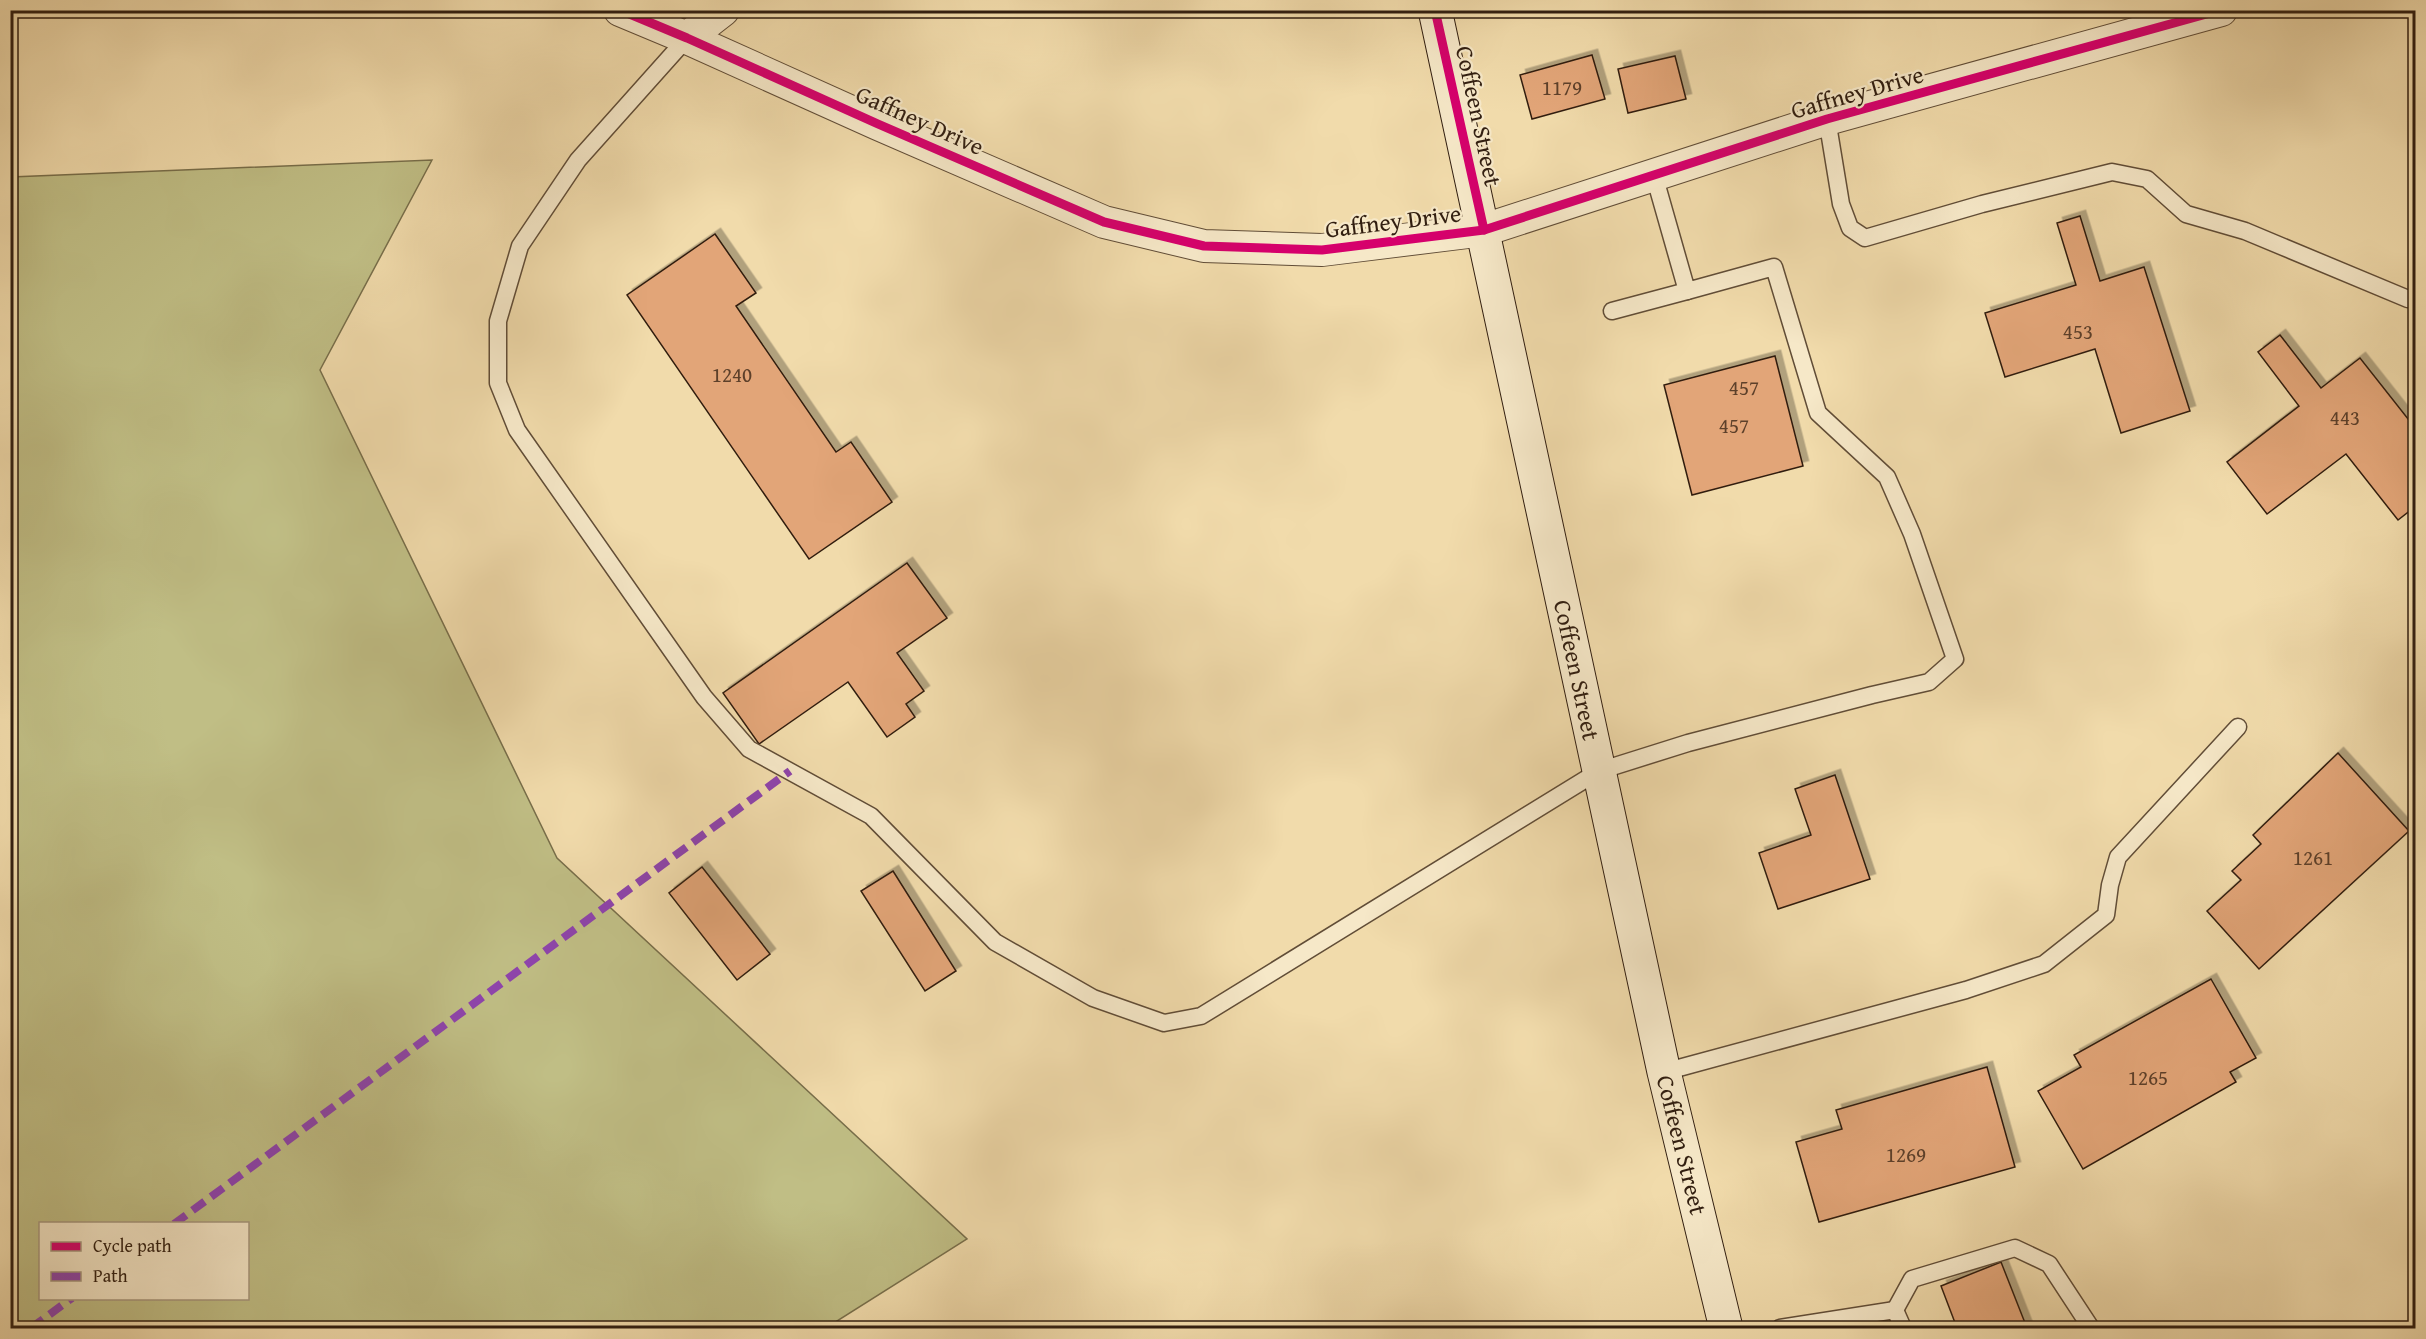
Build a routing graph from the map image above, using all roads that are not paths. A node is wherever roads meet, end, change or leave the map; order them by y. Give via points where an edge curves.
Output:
1 (620, 10) edge
2 (723, 10) edge
3 (1435, 10) edge
4 (2221, 10) edge
5 (687, 38) junction
6 (1827, 119) junction
7 (1654, 175) junction
8 (1484, 230) junction
9 (1687, 291) junction
10 (2408, 299) dead end
11 (1612, 311) dead end
12 (2238, 728) dead end
13 (1599, 771) junction
14 (1664, 1072) junction
15 (1896, 1310) junction
16 (1826, 1325) edge
17 (1726, 1329) edge
18 (1780, 1329) edge
19 (1903, 1329) edge
20 (2091, 1329) edge

1 - 5 street, Gaffney Drive
2 - 5 street
3 - 8 main road, Coffeen Street
4 - 6 street, Gaffney Drive
5 - 8 street, Gaffney Drive via 1104,222 1204,246 1322,250
5 - 13 lane via 578,160 520,246 498,321 498,383 518,430 704,697 749,749 871,816 995,942 1093,998 1164,1023 1201,1016
6 - 7 street, Gaffney Drive
6 - 10 lane via 1841,204 1850,228 1865,238 2112,172 2147,178 2186,214 2245,231
7 - 8 street, Gaffney Drive
7 - 9 lane
8 - 13 main road, Coffeen Street
9 - 11 lane
9 - 13 lane via 1774,267 1818,413 1887,477 1912,534 1955,659 1929,682 1688,743
12 - 14 lane via 2118,857 2106,915 2044,964 1966,990
13 - 14 main road, Coffeen Street
14 - 17 main road, Coffeen Street
15 - 16 lane
15 - 19 lane
15 - 20 lane via 1912,1279 2015,1248 2049,1264
16 - 18 lane

